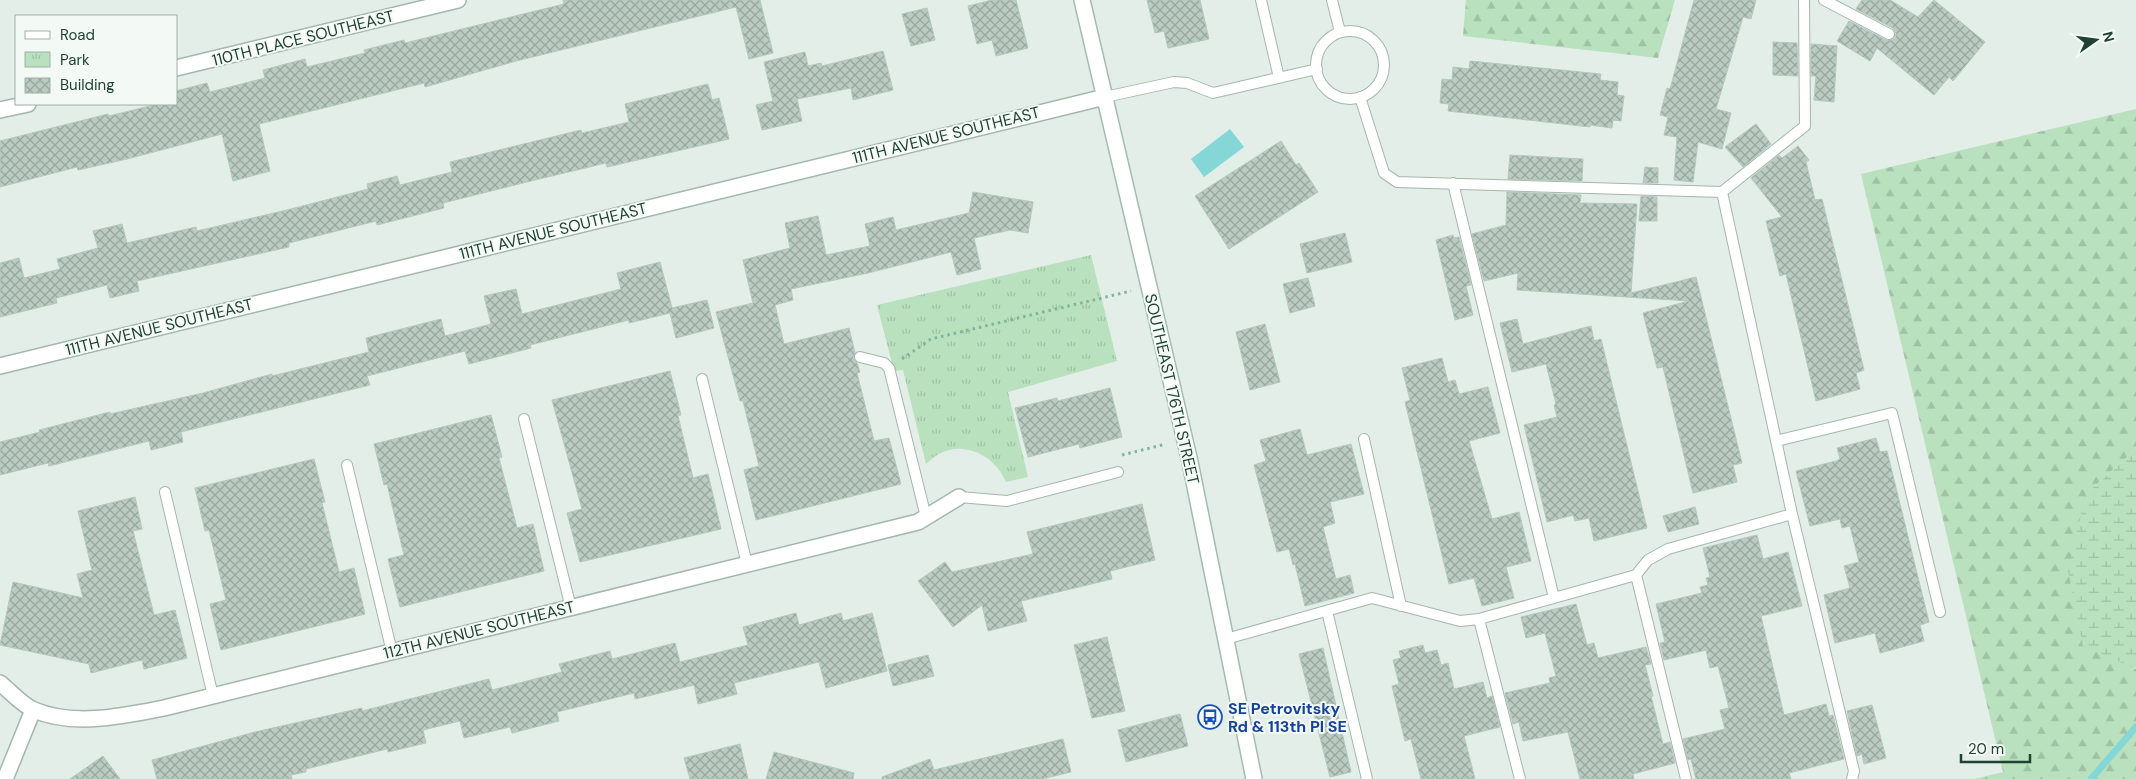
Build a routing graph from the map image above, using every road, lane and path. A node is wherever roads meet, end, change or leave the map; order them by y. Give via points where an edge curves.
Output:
1 (458, 0) edge
2 (1082, 0) edge
3 (1261, 0) edge
4 (1332, 0) edge
5 (1804, 0) edge
6 (1824, 0) edge
7 (1340, 32) junction
8 (1889, 34) dead end
9 (178, 68) edge
10 (1317, 69) junction
11 (1279, 78) junction
12 (1105, 97) junction
13 (1360, 97) junction
14 (23, 105) edge
15 (0, 110) edge
16 (1453, 183) junction
17 (1722, 192) junction
18 (1149, 287) junction
19 (860, 357) dead end
20 (0, 366) edge
21 (889, 368) junction
22 (702, 379) dead end
23 (524, 419) dead end
24 (1364, 439) dead end
25 (1184, 440) junction
26 (1776, 442) junction
27 (347, 465) dead end
28 (1118, 472) joint
29 (165, 492) dead end
30 (959, 497) joint
31 (1792, 514) junction
32 (926, 517) junction
33 (747, 564) junction
34 (1636, 575) junction
35 (1554, 598) junction
36 (1401, 606) junction
37 (571, 608) junction
38 (1327, 611) junction
39 (1940, 612) dead end
40 (1479, 619) junction
41 (1226, 639) junction
42 (392, 652) junction
43 (0, 683) edge
44 (213, 696) junction
45 (33, 710) junction
46 (5, 779) edge
47 (1254, 779) edge
48 (1367, 779) edge
49 (1520, 779) edge
50 (1686, 779) edge
51 (1852, 779) edge

1 - 9 street, 110TH PLACE SOUTHEAST
2 - 12 street, SOUTHEAST 176TH STREET
3 - 11 lane
4 - 7 lane
5 - 17 lane via 1805,126
6 - 8 lane
7 - 10 lane via 1328,38 1320,49
7 - 13 lane via 1353,30 1366,34 1382,54 1384,68 1380,80 1372,91
10 - 11 lane
10 - 13 lane via 1324,86 1334,95 1347,99
11 - 12 lane via 1213,93 1187,83 1174,82
12 - 18 street, SOUTHEAST 176TH STREET
12 - 20 street, 111TH AVENUE SOUTHEAST
13 - 16 lane via 1384,173 1397,182
14 - 15 street
16 - 17 lane
16 - 35 lane
17 - 26 lane
18 - 21 path via 931,339
18 - 25 street, SOUTHEAST 176TH STREET
19 - 21 lane via 884,363
21 - 32 lane
22 - 33 lane
23 - 37 lane
24 - 36 lane
25 - 28 path via 1115,457
25 - 41 street, SOUTHEAST 176TH STREET
26 - 31 lane
26 - 39 lane via 1892,413
27 - 42 lane
28 - 30 lane via 1008,501
29 - 44 lane
30 - 32 street, 112TH AVENUE SOUTHEAST
31 - 34 lane via 1668,549 1648,560
31 - 51 lane via 1854,771
32 - 33 street, 112TH AVENUE SOUTHEAST via 918,522
33 - 37 street, 112TH AVENUE SOUTHEAST
34 - 35 lane
34 - 50 lane
35 - 40 lane
36 - 38 lane via 1372,598
36 - 40 lane via 1460,621
37 - 42 street, 112TH AVENUE SOUTHEAST
38 - 41 lane
38 - 48 lane
40 - 49 lane
41 - 47 street, SOUTHEAST 176TH STREET
42 - 44 street, 112TH AVENUE SOUTHEAST
43 - 45 street, 112TH AVENUE SOUTHEAST
44 - 45 street, 112TH AVENUE SOUTHEAST via 110,719 65,718
45 - 46 street

